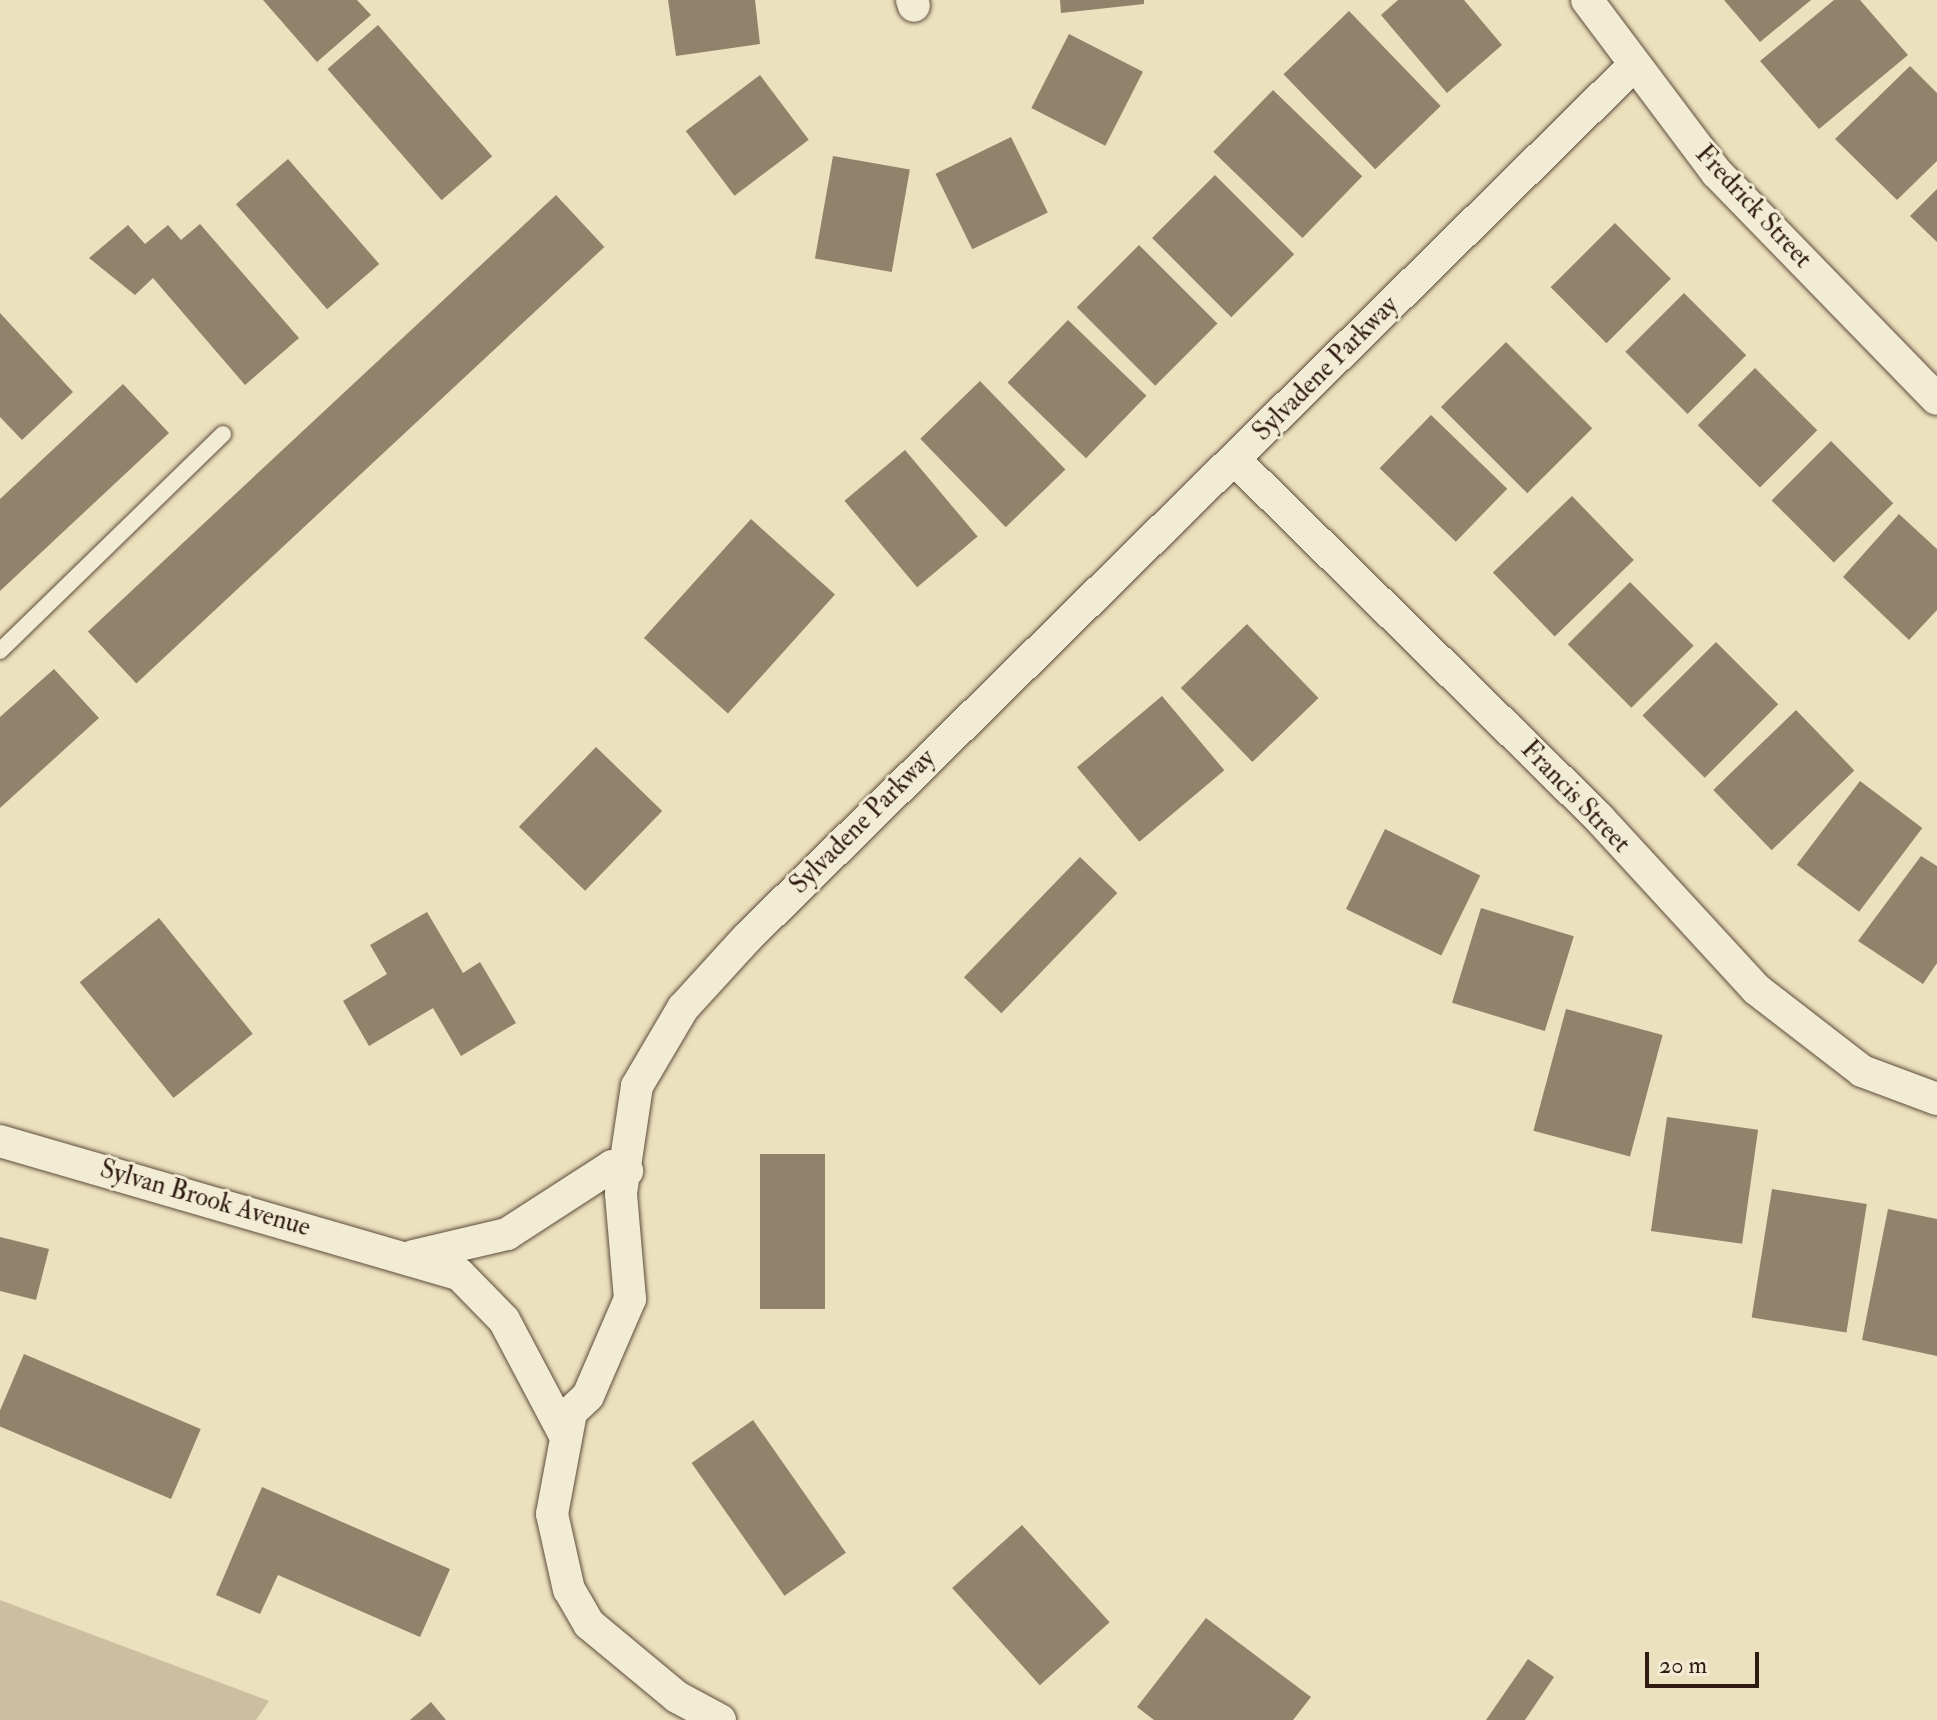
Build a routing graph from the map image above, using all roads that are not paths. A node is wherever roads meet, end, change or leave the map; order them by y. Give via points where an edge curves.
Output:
1 (1587, 0) edge
2 (1634, 65) junction
3 (1937, 399) edge
4 (223, 434) dead end
5 (1235, 460) junction
6 (0, 651) edge
7 (1937, 1099) edge
8 (0, 1141) edge
9 (627, 1171) junction
10 (409, 1257) junction
11 (565, 1435) junction
12 (720, 1720) edge

1 - 2 street, Fredrick Street
2 - 3 street, Fredrick Street via 1717,173
2 - 5 street, Sylvadene Parkway
4 - 6 lane
5 - 7 street, Francis Street via 1599,818 1756,989 1862,1071
5 - 9 street, Sylvadene Parkway via 999,686 683,1008 637,1086 627,1125
8 - 10 street, Sylvan Brook Avenue
9 - 10 street, Sylvan Brook Avenue via 612,1166 507,1234
9 - 11 street, Sylvadene Parkway via 621,1193 630,1299
10 - 11 street, Sylvan Brook Avenue via 459,1274 504,1320
11 - 12 street, Sylvadene Parkway via 552,1514 569,1590 589,1624 642,1671

